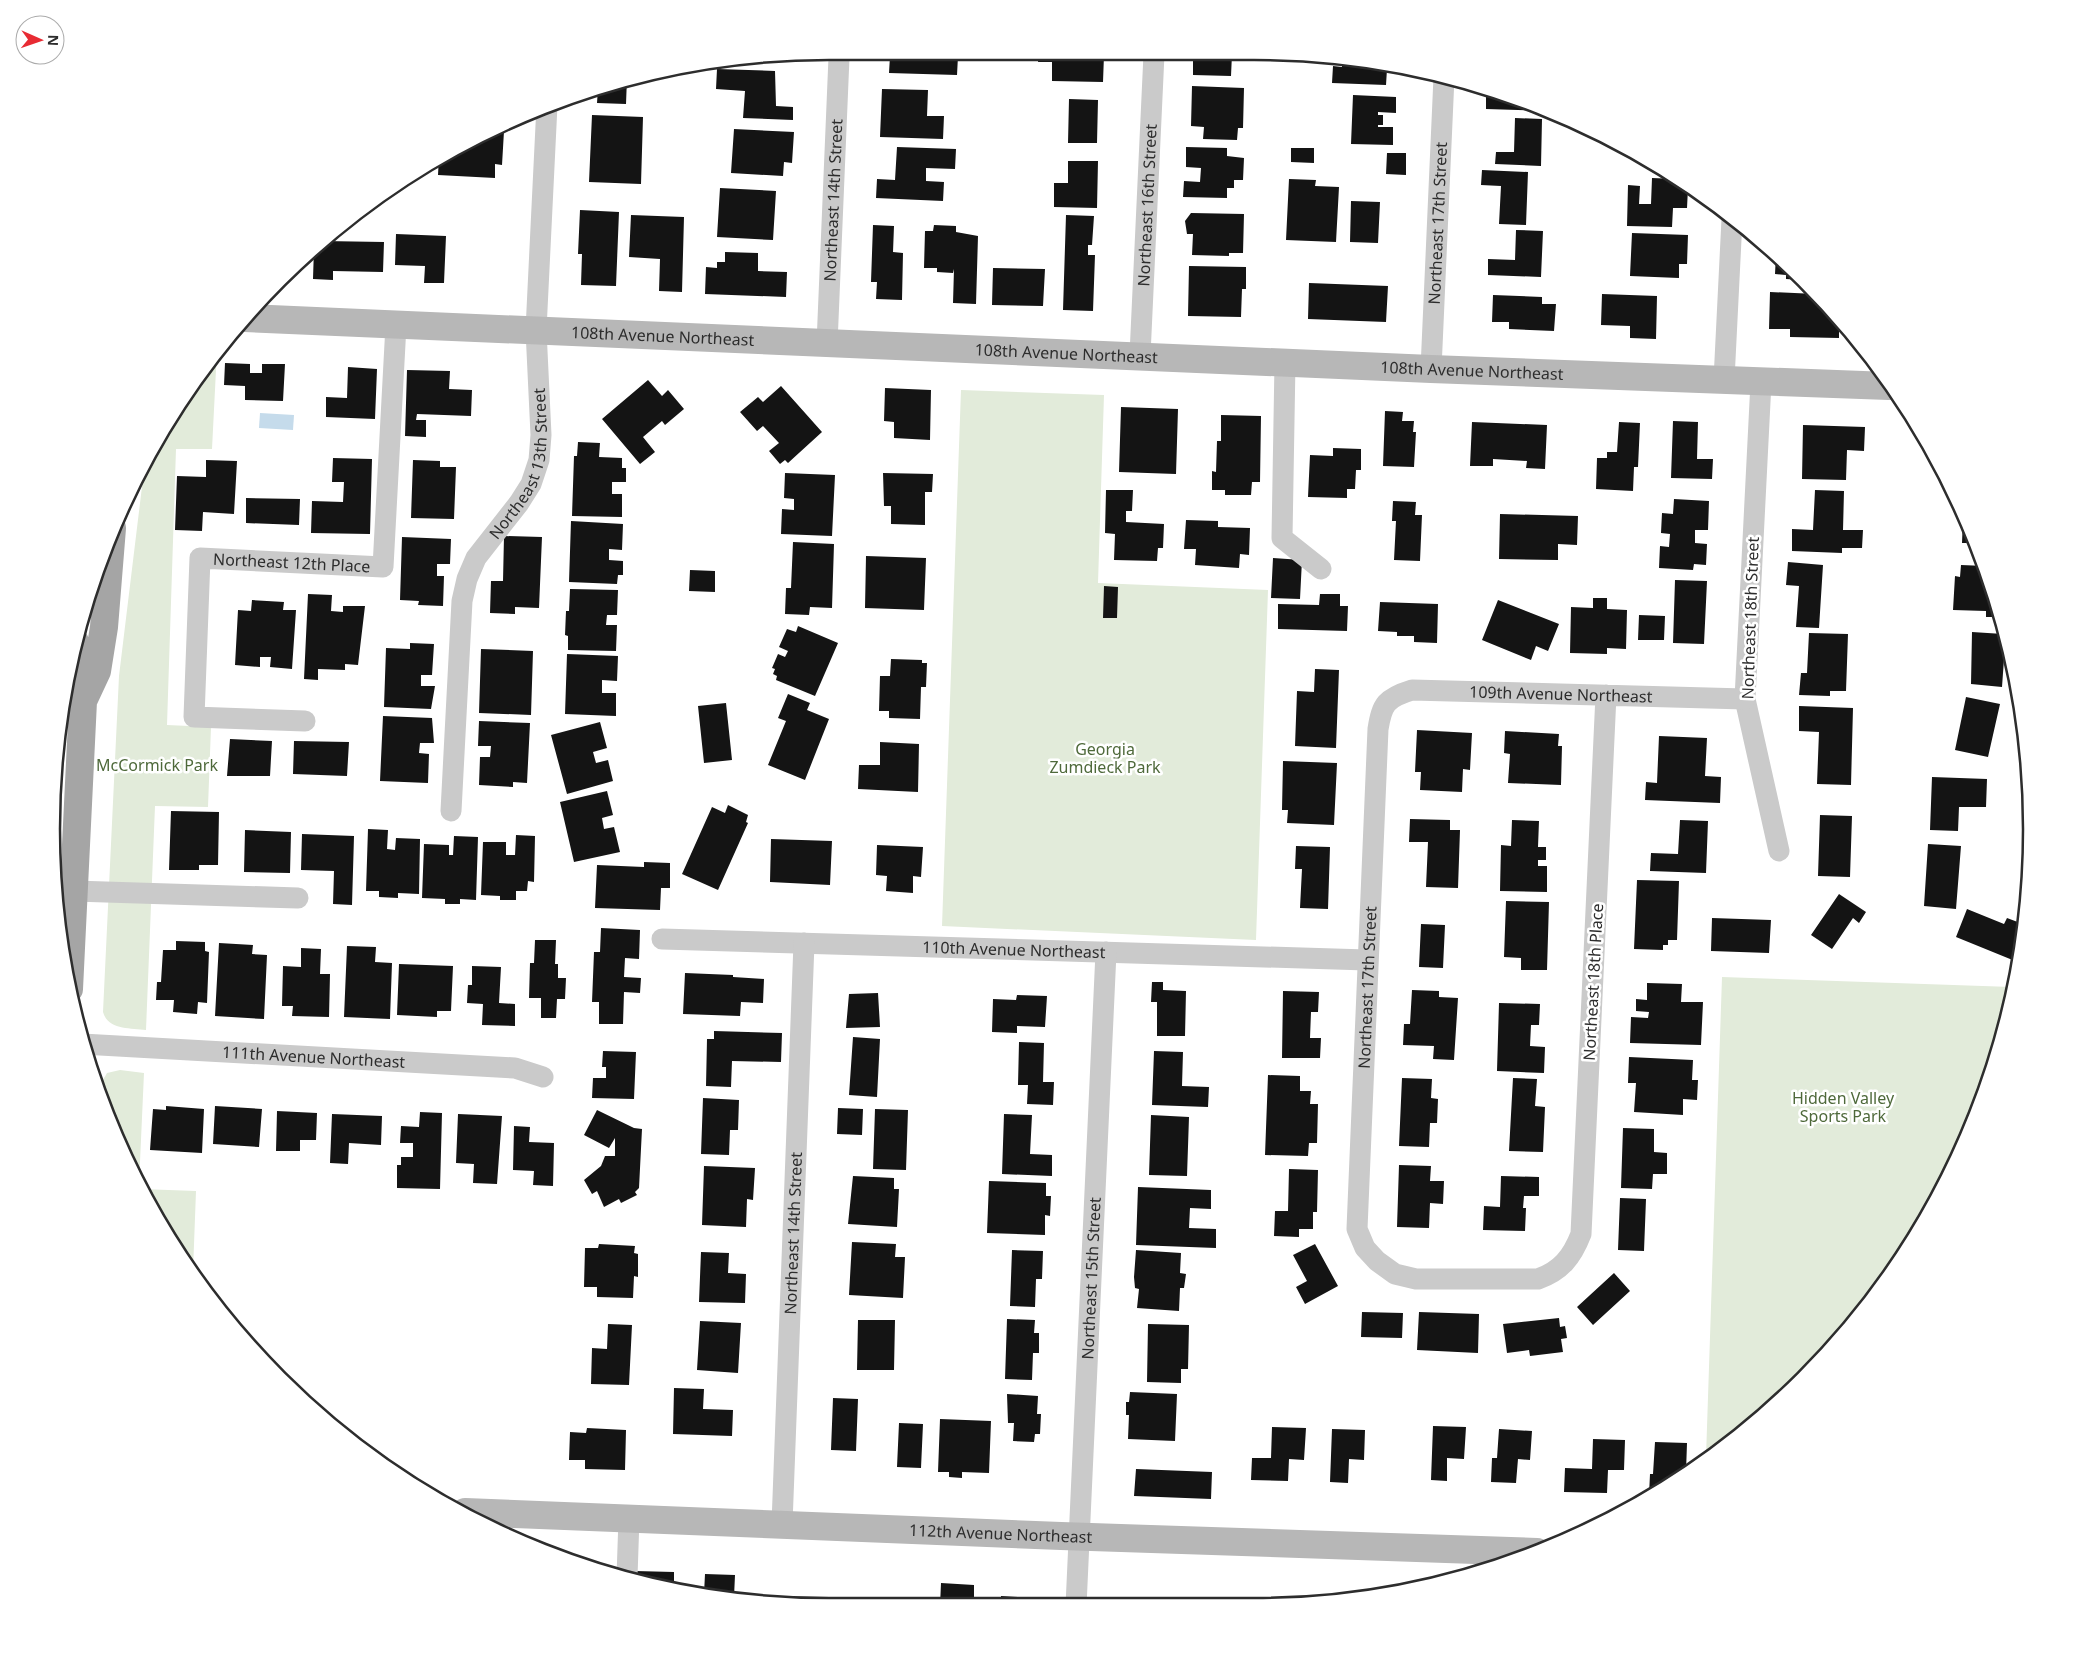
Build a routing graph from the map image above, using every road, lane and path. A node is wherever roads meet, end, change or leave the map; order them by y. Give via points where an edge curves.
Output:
1 (839, 60) edge
2 (1154, 60) edge
3 (1444, 84) edge
4 (547, 115) edge
5 (1732, 227) edge
6 (254, 318) edge
7 (396, 325) junction
8 (536, 330) junction
9 (827, 344) junction
10 (1140, 355) junction
11 (1285, 362) junction
12 (1431, 369) junction
13 (1724, 380) junction
14 (1761, 382) junction
15 (1882, 386) edge
16 (109, 560) edge
17 (1321, 569) dead end
18 (76, 676) edge
19 (1606, 695) junction
20 (1745, 699) junction
21 (83, 701) junction
22 (1381, 708) joint
23 (305, 721) dead end
24 (451, 811) dead end
25 (1779, 851) dead end
26 (74, 891) junction
27 (298, 898) dead end
28 (662, 939) dead end
29 (804, 943) junction
30 (1106, 952) junction
31 (71, 956) edge
32 (1367, 960) junction
33 (91, 1045) edge
34 (544, 1077) dead end
35 (1377, 1261) joint
36 (477, 1512) edge
37 (629, 1518) junction
38 (782, 1524) junction
39 (1079, 1537) junction
40 (1516, 1551) edge
41 (627, 1571) edge
42 (1076, 1598) edge

1 - 9 street, Northeast 14th Street
2 - 10 street, Northeast 16th Street
3 - 12 street, Northeast 17th Street
4 - 8 street, Northeast 13th Street
5 - 13 street
6 - 7 main road, 108th Avenue Northeast
7 - 8 main road, 108th Avenue Northeast
7 - 23 street, Northeast 12th Place via 383,567 200,558 194,717
8 - 9 main road, 108th Avenue Northeast
8 - 24 street, Northeast 13th Street via 539,460 531,484 476,558 467,579 461,616
9 - 10 main road, 108th Avenue Northeast
10 - 11 main road, 108th Avenue Northeast
11 - 12 main road, 108th Avenue Northeast
11 - 17 street via 1282,538
12 - 13 main road, 108th Avenue Northeast
13 - 14 main road, 108th Avenue Northeast
14 - 15 main road, 108th Avenue Northeast
14 - 20 street, Northeast 18th Street
16 - 21 main road via 97,671
18 - 21 main road
19 - 20 street, 109th Avenue Northeast
19 - 22 street, 109th Avenue Northeast via 1412,690 1397,694
19 - 35 street, Northeast 18th Place via 1581,1234 1564,1264 1551,1275 1538,1279 1416,1279 1395,1274
20 - 25 street, Northeast 18th Street
21 - 26 main road
22 - 32 street, Northeast 17th Street
26 - 27 street
26 - 31 main road
28 - 29 street, 110th Avenue Northeast
29 - 30 street, 110th Avenue Northeast
29 - 38 street, Northeast 14th Street
30 - 32 street, 110th Avenue Northeast
30 - 39 street, Northeast 15th Street
32 - 35 street, Northeast 17th Street via 1357,1229 1364,1248
33 - 34 street, 111th Avenue Northeast via 515,1068
36 - 37 main road, 112th Avenue Northeast
37 - 38 main road, 112th Avenue Northeast
37 - 41 street
38 - 39 main road, 112th Avenue Northeast
39 - 40 main road, 112th Avenue Northeast
39 - 42 street, Northeast 15th Street

